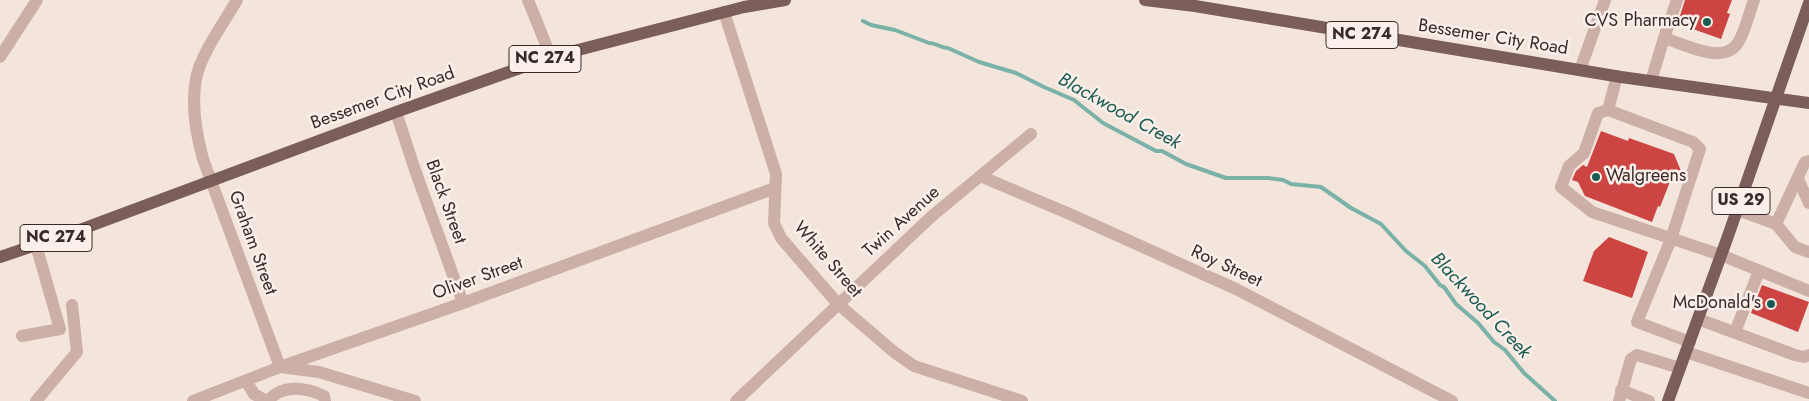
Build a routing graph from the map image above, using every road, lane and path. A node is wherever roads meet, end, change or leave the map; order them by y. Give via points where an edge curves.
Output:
1 (37, 0) edge
2 (237, 0) edge
3 (528, 0) edge
4 (785, 0) edge
5 (1145, 0) edge
6 (1605, 0) edge
7 (1677, 0) edge
8 (1754, 0) edge
9 (1172, 2) edge
10 (1809, 3) edge
11 (724, 12) junction
12 (1664, 38) junction
13 (0, 57) edge
14 (551, 57) junction
15 (1580, 70) junction
16 (1617, 76) junction
17 (1651, 81) junction
18 (1776, 99) junction
19 (1809, 103) edge
20 (1608, 110) junction
21 (396, 112) junction
22 (1031, 134) dead end
23 (1809, 161) edge
24 (980, 176) junction
25 (1798, 179) junction
26 (211, 181) junction
27 (775, 188) junction
28 (1809, 204) edge
29 (1738, 210) junction
30 (1776, 224) junction
31 (1671, 239) junction
32 (36, 245) junction
33 (1809, 252) edge
34 (1721, 255) junction
35 (0, 257) edge
36 (1759, 271) junction
37 (1809, 291) edge
38 (464, 303) junction
39 (838, 304) junction
40 (72, 305) dead end
41 (1698, 319) junction
42 (1735, 332) junction
43 (22, 336) dead end
44 (1688, 347) junction
45 (1809, 355) edge
46 (280, 367) junction
47 (1680, 368) junction
48 (246, 381) junction
49 (1809, 394) edge
50 (1620, 396) edge
51 (36, 401) edge
52 (193, 401) edge
53 (267, 401) edge
54 (325, 401) edge
55 (415, 401) edge
56 (736, 401) edge
57 (1022, 401) edge
58 (1452, 401) edge
59 (1649, 401) edge
60 (1668, 401) edge

1 - 13 street
2 - 26 street, Graham Street via 196,78 194,128
3 - 14 street
4 - 11 main road, Bessemer City Road / NC 274
5 - 9 main road, Bessemer City Road / NC 274
6 - 15 street
7 - 12 street
8 - 12 street via 1739,42 1730,50 1711,54
9 - 15 main road, Bessemer City Road / NC 274
10 - 18 main road, US 29
11 - 14 main road, Bessemer City Road / NC 274
11 - 27 street, White Street via 776,174
12 - 17 street
14 - 21 main road, Bessemer City Road / NC 274
15 - 16 main road, Bessemer City Road / NC 274
16 - 17 main road, Bessemer City Road / NC 274
16 - 20 street
17 - 18 main road, Bessemer City Road / NC 274
18 - 19 main road, Bessemer City Road
18 - 29 main road, US 29
20 - 31 street via 1693,142 1700,149
20 - 31 street via 1598,113 1584,153 1568,166 1561,187 1592,212
21 - 26 main road, Bessemer City Road / NC 274
21 - 38 street, Black Street
22 - 24 street, Twin Avenue
23 - 25 street
24 - 39 street, Twin Avenue
24 - 58 street, Roy Street via 1236,289
25 - 28 street
25 - 30 street
26 - 32 main road, Bessemer City Road / NC 274
26 - 46 street, Graham Street
27 - 38 street, Oliver Street
27 - 39 street, White Street via 774,223 781,238
29 - 30 street
29 - 34 main road, US 29
30 - 33 street via 1795,247
31 - 34 street
31 - 44 street via 1637,322
32 - 35 main road, Bessemer City Road / NC 274
32 - 43 street via 60,329
34 - 36 street
34 - 41 main road, US 29
36 - 37 street
36 - 42 street
38 - 46 street, Oliver Street
39 - 56 street, Twin Avenue
39 - 57 street, White Street via 914,366
40 - 51 street via 77,352
41 - 42 street
41 - 44 main road, US 29
42 - 45 street via 1796,355
44 - 47 main road, US 29
44 - 49 street
46 - 48 street, Oliver Street
46 - 55 street via 319,372
47 - 50 street via 1637,355 1631,359
47 - 60 main road, US 29
48 - 52 street, Oliver Street
48 - 53 street via 254,394
50 - 59 street
53 - 54 street via 281,391 302,388 324,396

